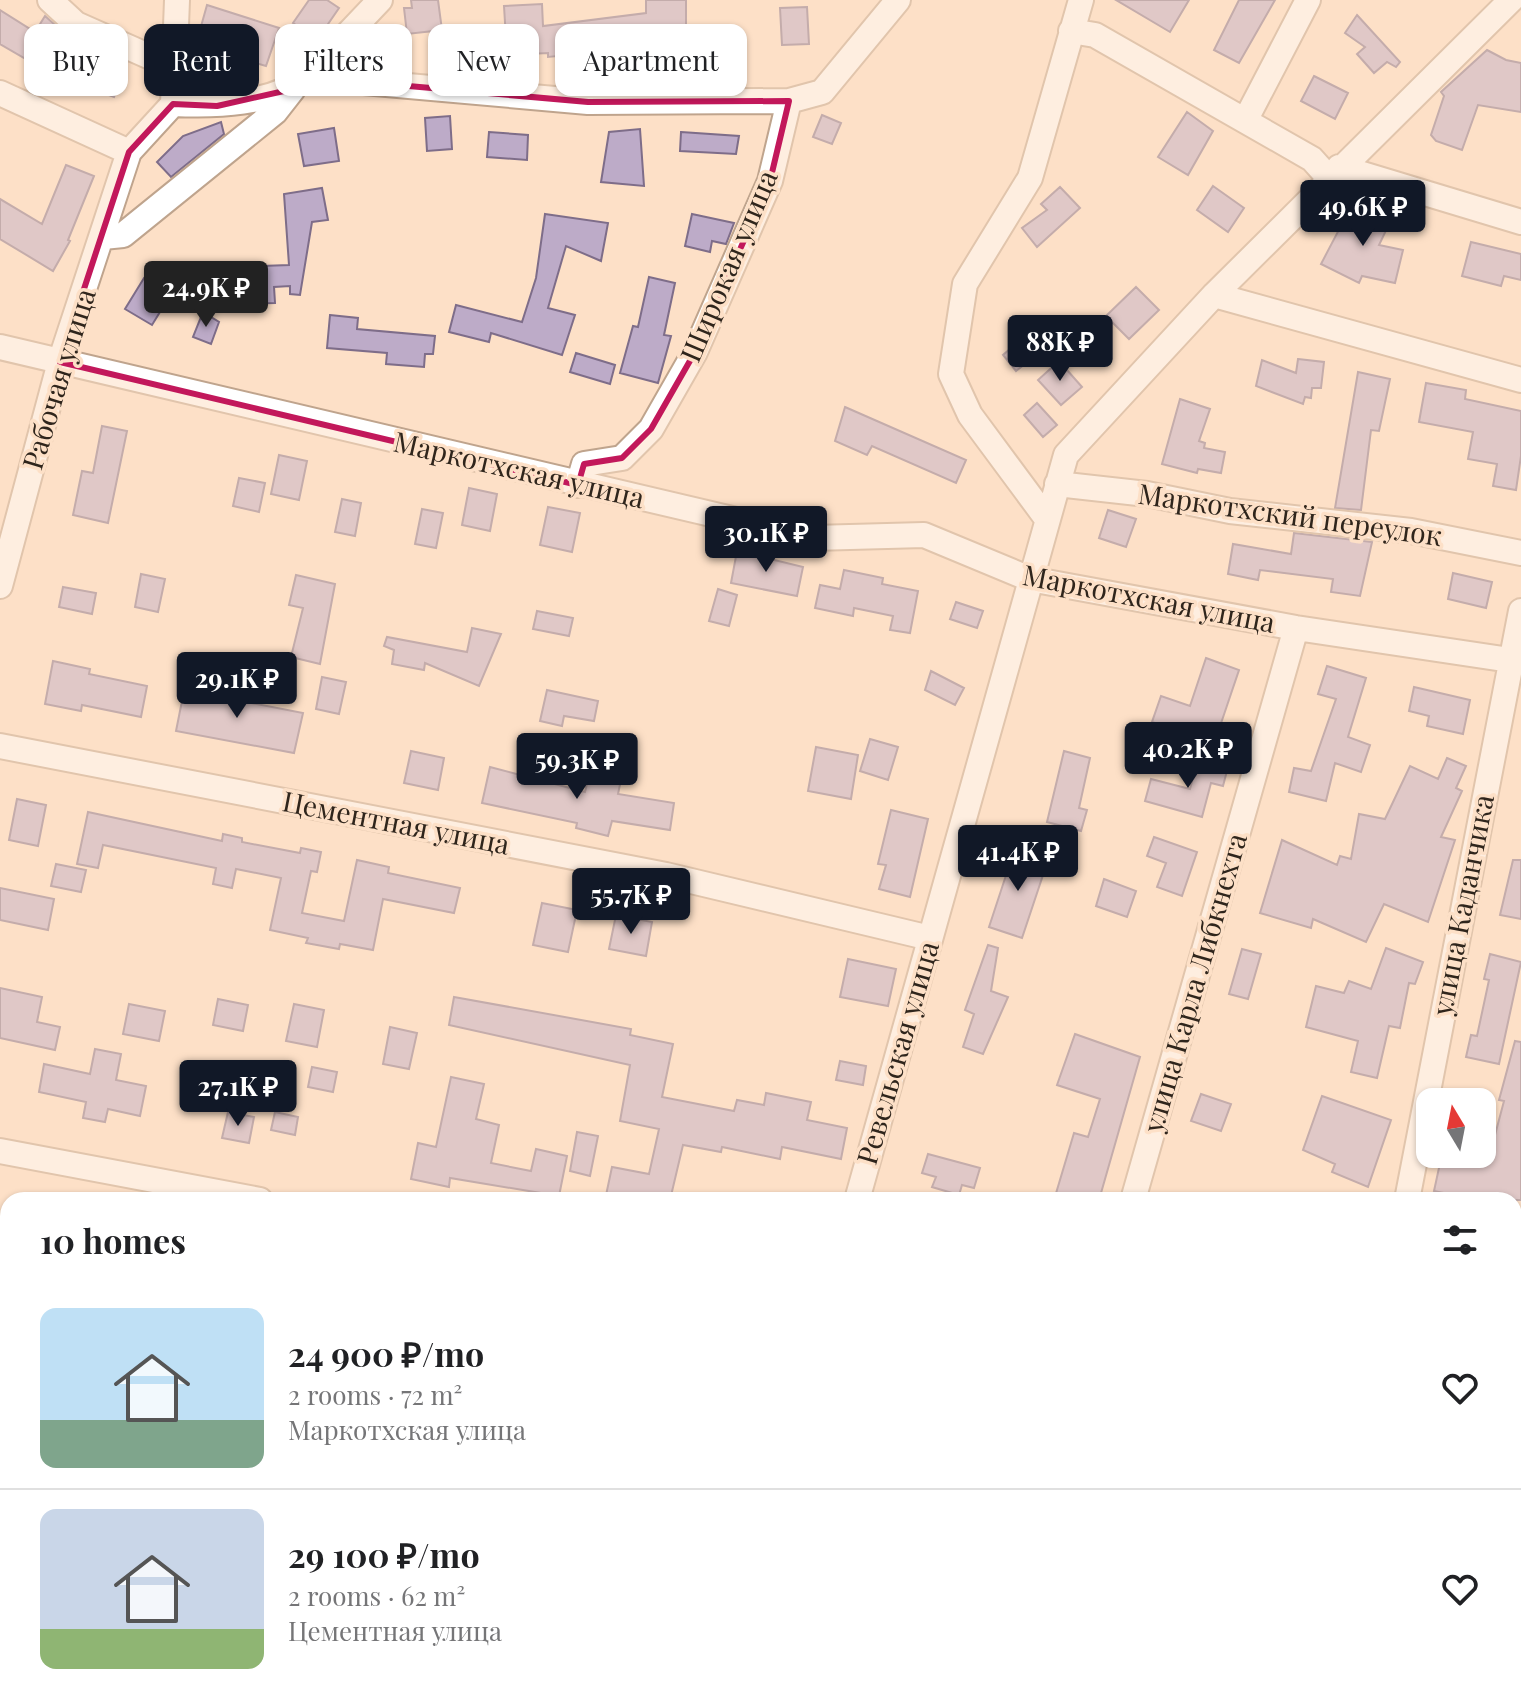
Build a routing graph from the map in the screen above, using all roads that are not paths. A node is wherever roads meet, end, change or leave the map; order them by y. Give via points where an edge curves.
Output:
1 (50, 0) edge
2 (177, 0) edge
3 (380, 0) edge
4 (898, 0) edge
5 (1081, 0) edge
6 (1308, 0) edge
7 (1511, 0) edge
8 (176, 24) edge
9 (357, 24) edge
10 (1071, 31) junction
11 (144, 54) edge
12 (275, 90) edge
13 (412, 90) edge
14 (0, 93) edge
15 (173, 96) edge
16 (288, 96) edge
17 (789, 101) junction
18 (173, 104) junction
19 (1246, 119) junction
20 (129, 152) junction
21 (1334, 173) junction
22 (1521, 222) edge
23 (103, 237) junction
24 (1214, 295) junction
25 (0, 347) edge
26 (60, 362) junction
27 (1521, 380) edge
28 (1057, 484) junction
29 (578, 485) junction
30 (1047, 519) junction
31 (1521, 553) edge
32 (1030, 579) junction
33 (0, 586) edge
34 (1521, 611) edge
35 (1296, 628) junction
36 (1510, 660) junction
37 (0, 746) edge
38 (930, 938) junction
39 (0, 1151) edge
40 (218, 1192) edge
41 (859, 1192) edge
42 (1135, 1192) edge
43 (1409, 1192) edge

1 - 11 street via 76,24
2 - 8 street
3 - 9 street
4 - 17 street via 822,92
5 - 10 street
6 - 19 street
7 - 21 street, Ревельская улица
10 - 19 street via 1095,35
10 - 30 street via 1030,178 965,284 951,374 970,415
12 - 18 street via 217,106
13 - 17 street via 588,102
14 - 20 street
15 - 18 street
16 - 23 street via 266,120 123,235
17 - 29 street, Широкая улица via 770,181 695,352 651,429 622,458 584,464
18 - 20 street, Рабочая улица
19 - 21 street
20 - 23 street, Рабочая улица
21 - 22 street
21 - 24 street, Ревельская улица
23 - 26 street, Рабочая улица
24 - 27 street
24 - 28 street, Ревельская улица via 1066,455
25 - 26 street, Маркотхская улица
26 - 29 street, Маркотхская улица
26 - 33 street, Рабочая улица
28 - 30 street, Ревельская улица
28 - 31 street, Маркотхский переулок via 1411,531
29 - 32 street, Маркотхская улица via 813,538 924,535
30 - 32 street, Ревельская улица
32 - 35 street, Маркотхская улица
32 - 38 street, Ревельская улица
34 - 36 street, улица Каданчика
35 - 36 street, Маркотхская улица
35 - 42 street, улица Карла Либкнехта
36 - 43 street, улица Каданчика
37 - 38 street, Цементная улица via 666,875
38 - 41 street, Ревельская улица
39 - 40 street

